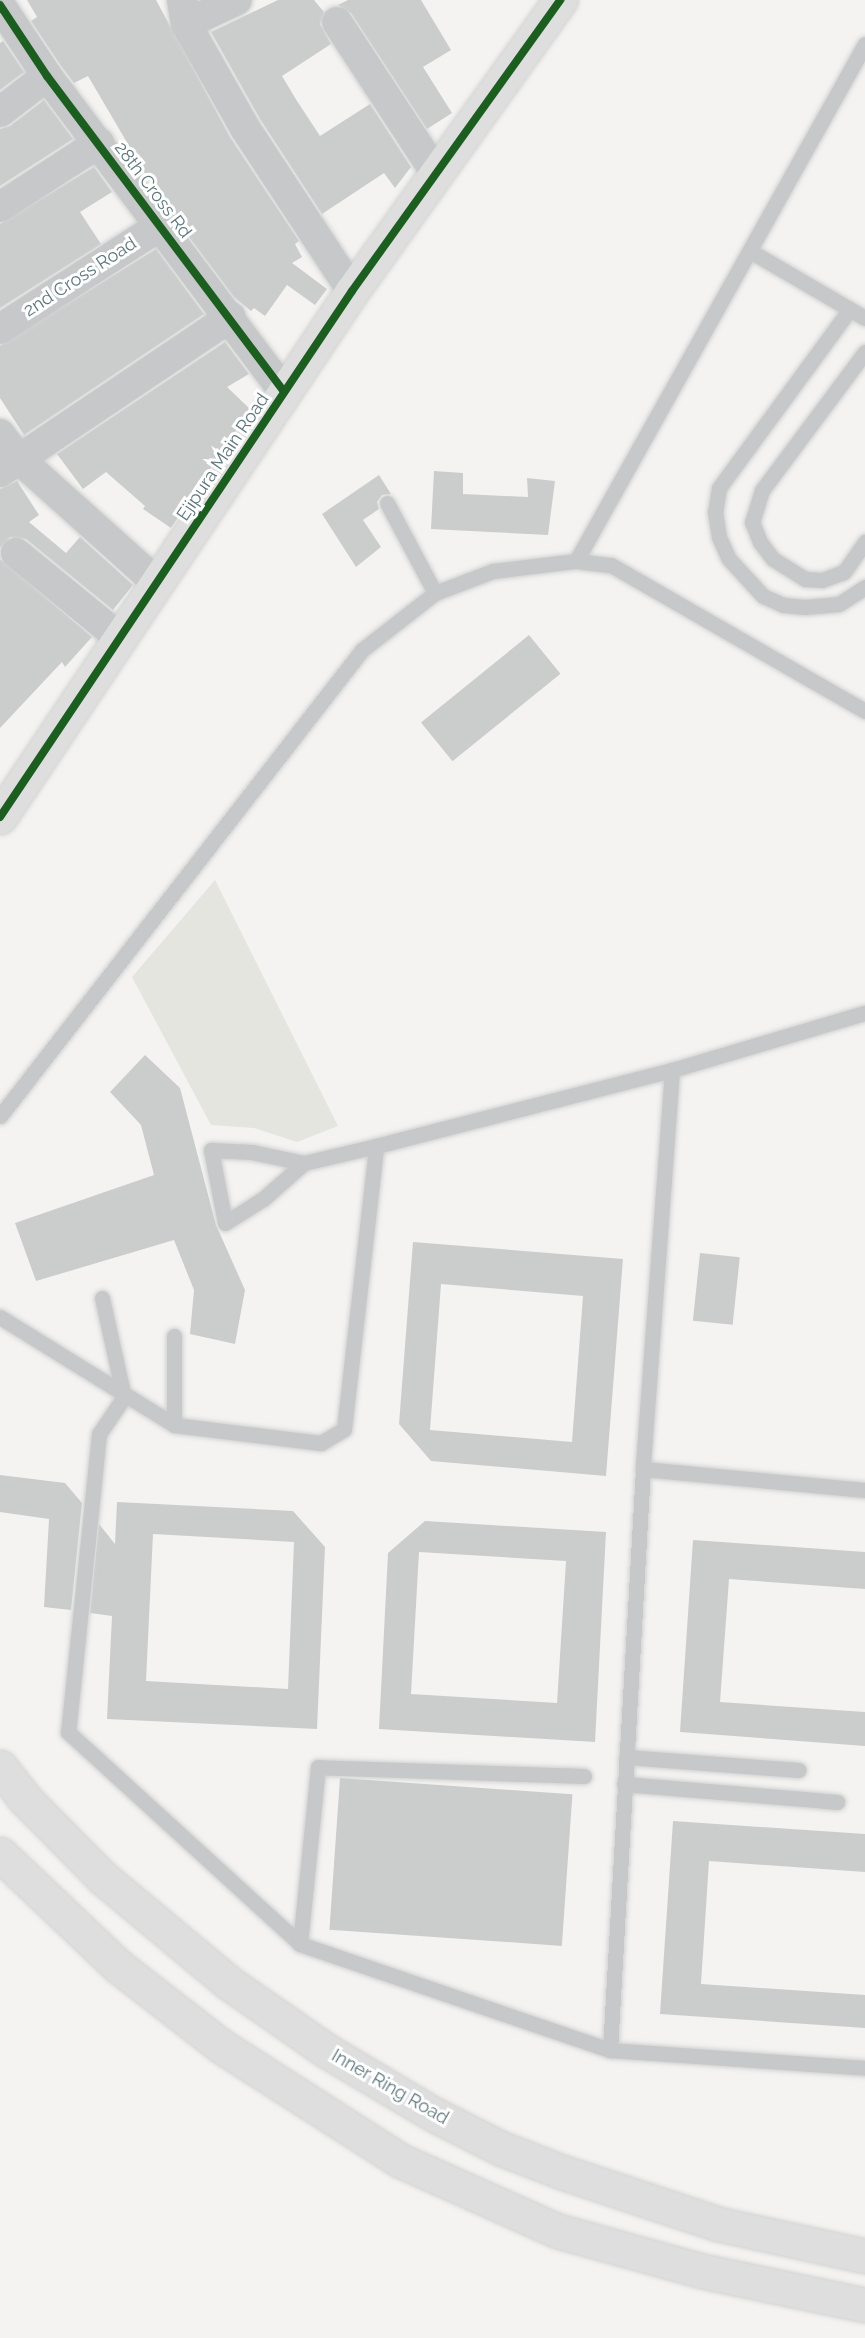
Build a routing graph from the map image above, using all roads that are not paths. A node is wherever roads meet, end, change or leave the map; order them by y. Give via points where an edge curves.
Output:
1 (237, 0) edge
2 (560, 0) edge
3 (184, 12) edge
4 (7, 16) edge
5 (337, 22) dead end
6 (864, 51) edge
7 (47, 76) junction
8 (0, 112) edge
9 (99, 143) junction
10 (435, 172) junction
11 (0, 207) edge
12 (160, 226) junction
13 (750, 251) junction
14 (352, 291) junction
15 (850, 309) junction
16 (231, 317) junction
17 (865, 318) edge
18 (0, 329) edge
19 (865, 352) edge
20 (284, 392) junction
21 (0, 434) edge
22 (9, 466) edge
23 (387, 503) dead end
24 (865, 542) edge
25 (16, 553) dead end
26 (576, 561) junction
27 (157, 583) junction
28 (865, 587) edge
29 (435, 593) junction
30 (120, 638) junction
31 (865, 711) edge
32 (0, 817) edge
33 (865, 1013) edge
34 (672, 1070) junction
35 (0, 1116) edge
36 (376, 1146) junction
37 (304, 1163) junction
38 (102, 1298) dead end
39 (0, 1317) edge
40 (174, 1336) dead end
41 (124, 1397) junction
42 (174, 1425) junction
43 (643, 1469) junction
44 (865, 1490) edge
45 (626, 1757) junction
46 (0, 1767) edge
47 (799, 1770) dead end
48 (584, 1776) dead end
49 (624, 1784) junction
50 (837, 1802) dead end
51 (0, 1854) edge
52 (300, 1944) junction
53 (610, 2050) junction
54 (865, 2068) edge
55 (865, 2256) edge
56 (865, 2304) edge

1 - 3 street
2 - 10 main road, Ejipura Main Road
3 - 14 street via 251,138
4 - 7 street, 28th Cross Rd
5 - 10 street
6 - 13 lane
7 - 8 street
7 - 9 street, 28th Cross Rd
9 - 11 street
9 - 12 street, 28th Cross Rd
10 - 14 main road, Ejipura Main Road
12 - 16 street, 28th Cross Rd
12 - 18 street, 2nd Cross Road
13 - 15 lane
13 - 26 lane
14 - 20 main road, Ejipura Main Road
15 - 17 lane
15 - 28 lane via 719,488 716,512 729,559 763,596 783,605 805,607 839,604
16 - 20 street, 28th Cross Rd
16 - 22 street
19 - 24 lane via 762,490 753,522 760,542 773,559 805,579 822,580 844,572
20 - 27 main road, Ejipura Main Road
21 - 22 street
22 - 27 street
23 - 29 lane
25 - 30 street
26 - 29 lane via 494,571
26 - 31 lane via 611,565
27 - 30 main road, Ejipura Main Road
29 - 35 lane via 362,650
30 - 32 main road, Ejipura Main Road
33 - 34 lane
34 - 36 lane
34 - 43 lane
36 - 37 lane
36 - 42 lane via 344,1429 321,1443
37 - 37 lane via 252,1152 212,1150 225,1223 263,1199
38 - 41 lane
39 - 41 lane
40 - 42 lane
41 - 42 lane
41 - 52 lane via 99,1434 68,1732
43 - 44 lane
43 - 45 lane
45 - 47 lane
45 - 49 lane
46 - 55 main road, Inner Ring Road via 24,1798 103,1878 229,1983 327,2051 435,2115 510,2152 707,2220
48 - 52 lane via 318,1767
49 - 50 lane
49 - 53 lane
51 - 56 main road via 118,1966 221,2046 399,2160 558,2231 702,2271
52 - 53 lane
53 - 54 lane

